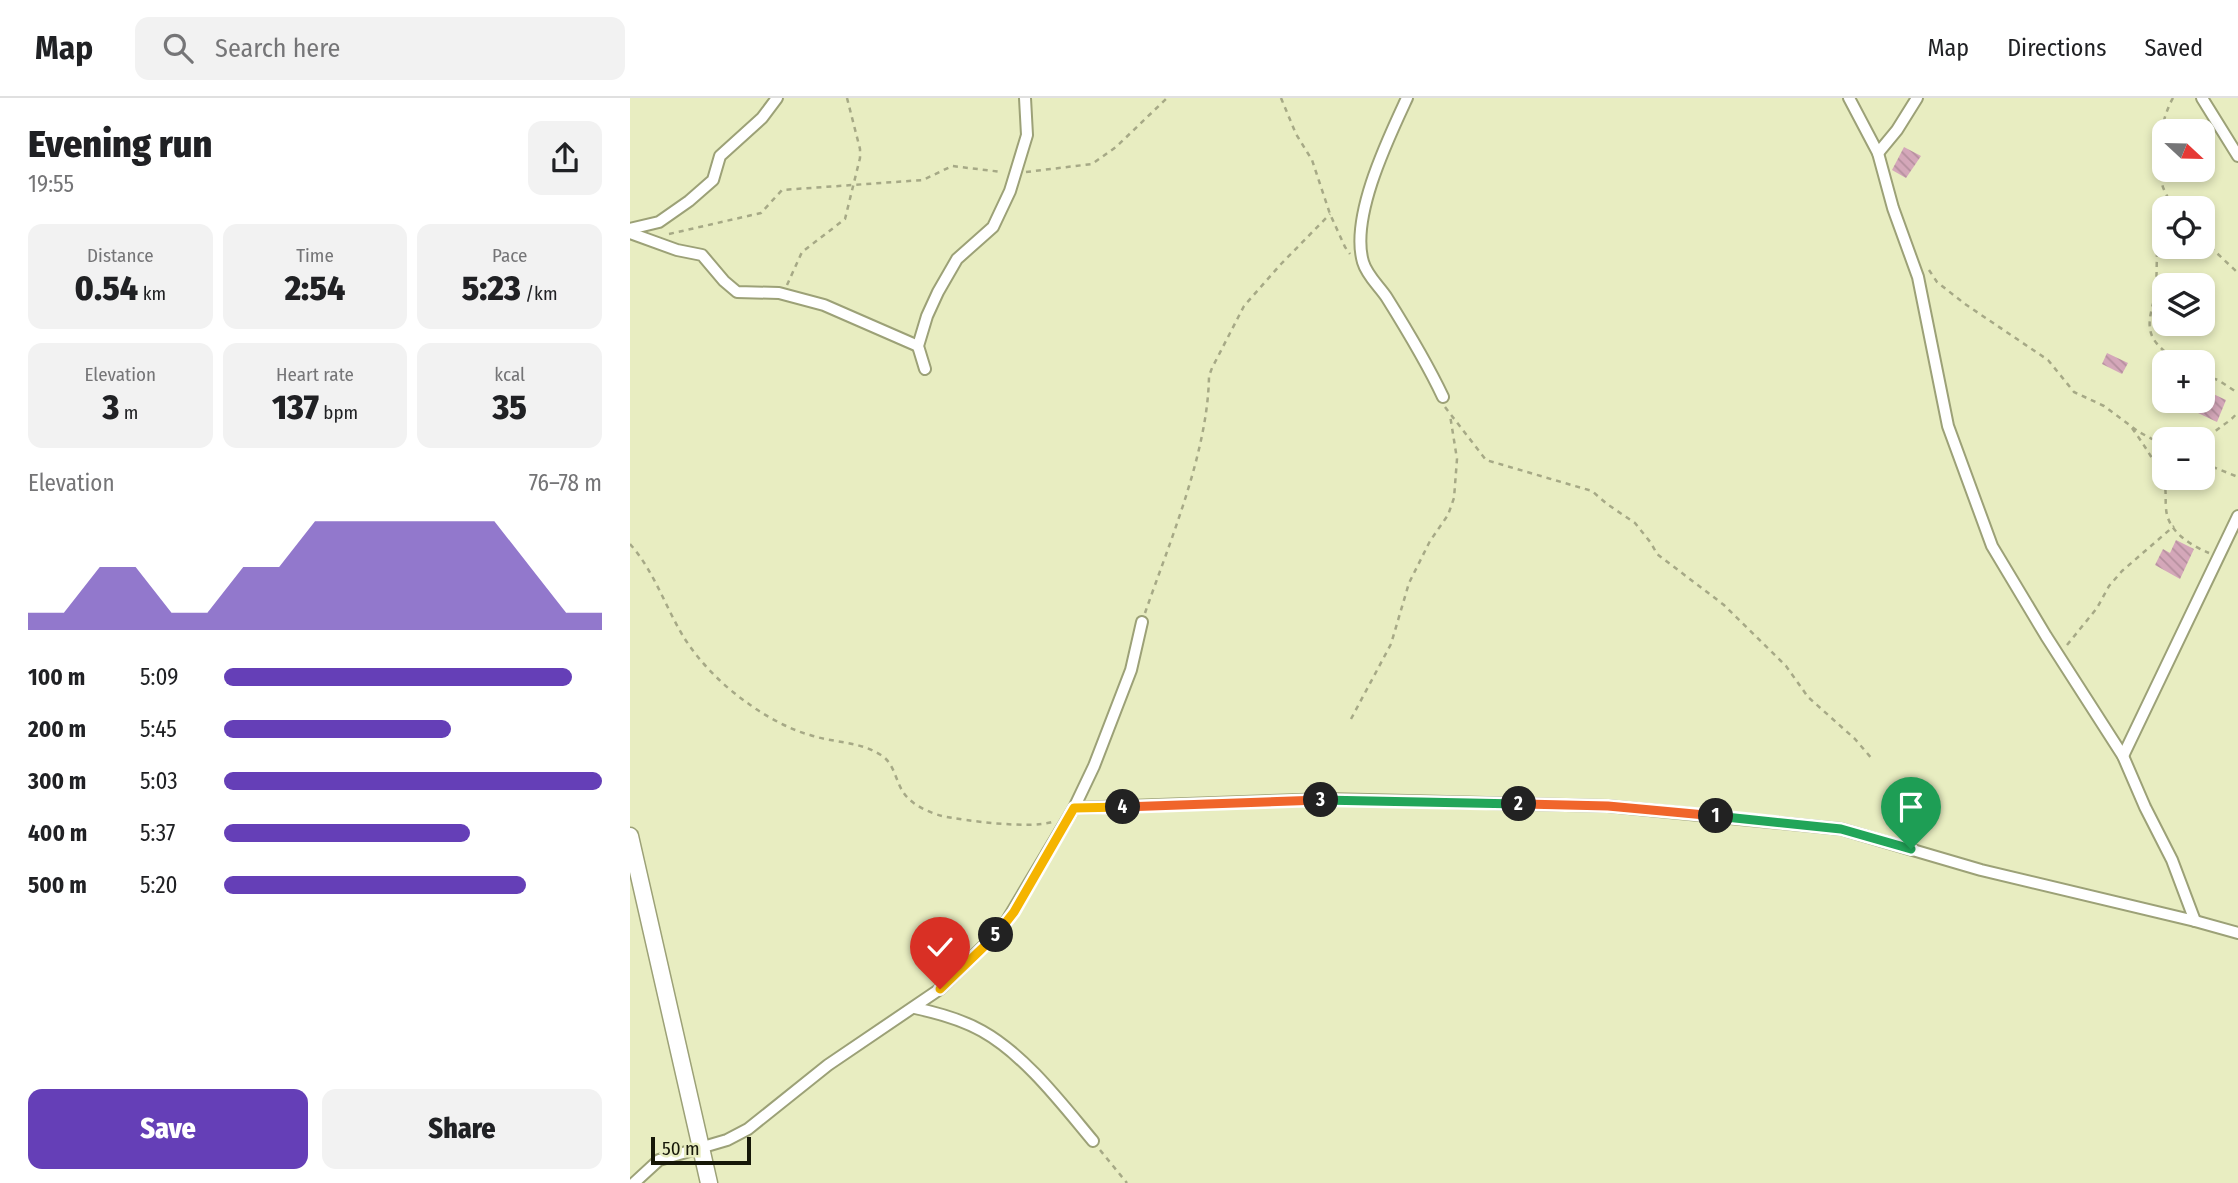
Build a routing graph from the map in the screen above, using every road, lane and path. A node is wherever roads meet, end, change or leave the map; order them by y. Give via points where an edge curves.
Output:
1 (777, 98) edge
2 (847, 98) edge
3 (1025, 98) edge
4 (1167, 98) edge
5 (1281, 98) edge
6 (1407, 98) edge
7 (1849, 98) edge
8 (1917, 98) edge
9 (2173, 98) edge
10 (2202, 98) edge
11 (1878, 153) junction
12 (2238, 156) edge
13 (1015, 173) junction
14 (853, 187) junction
15 (2168, 196) edge
16 (1330, 214) junction
17 (630, 231) edge
18 (649, 238) junction
19 (2215, 251) edge
20 (2157, 259) edge
21 (1924, 263) dead end
22 (1363, 264) junction
23 (2238, 273) edge
24 (782, 294) junction
25 (918, 346) junction
26 (2166, 350) edge
27 (925, 369) dead end
28 (2215, 379) edge
29 (2238, 393) edge
30 (1443, 397) joint
31 (2238, 412) edge
32 (1450, 415) junction
33 (2130, 426) junction
34 (2215, 429) edge
35 (2152, 439) edge
36 (2215, 468) edge
37 (2238, 477) edge
38 (2238, 516) edge
39 (2174, 526) junction
40 (630, 544) edge
41 (2217, 556) junction
42 (1142, 622) joint
43 (2060, 655) junction
44 (1351, 719) dead end
45 (2123, 756) junction
46 (1873, 760) dead end
47 (1072, 812) junction
48 (630, 836) edge
49 (2195, 921) junction
50 (2238, 933) edge
51 (915, 1007) junction
52 (1093, 1141) joint
53 (701, 1149) junction
54 (634, 1183) edge
55 (709, 1183) edge
56 (1127, 1183) edge

1 - 17 street via 720,156 713,180 659,222
2 - 14 path via 860,149
3 - 13 street via 1027,135
4 - 13 path via 1092,164
5 - 16 path via 1312,160
6 - 22 street via 1368,197 1362,223
7 - 11 street
8 - 11 street
9 - 15 path via 2159,167
10 - 12 street
11 - 43 street via 1919,277 1943,406 1978,512 2002,566
13 - 14 path via 952,166 923,180
13 - 25 street via 993,227 957,259 938,292
14 - 18 path via 782,190 761,213
14 - 24 path via 845,219 802,252
16 - 22 path via 1345,247
16 - 42 path via 1244,306 1212,368 1205,425
17 - 18 street
18 - 24 street via 702,255 737,292
19 - 23 path
20 - 26 path via 2149,321 2152,338
21 - 33 path via 1948,291 2048,359 2074,392 2104,406
22 - 30 street
24 - 25 street via 824,305
25 - 27 street
28 - 29 path
30 - 32 path
31 - 34 path
32 - 44 path via 1457,460 1454,498 1409,583 1391,644
32 - 46 path via 1486,460 1586,488 1635,523 1657,554 1724,605
33 - 35 path
33 - 39 path via 2163,480 2165,508
36 - 37 path
38 - 41 street
39 - 41 path via 2183,540
39 - 43 path via 2122,571
40 - 47 path via 696,654 730,690 759,711 797,731 882,756 909,800 942,816 1047,824
41 - 45 street
42 - 47 street via 1131,670
43 - 45 street
45 - 49 street
47 - 49 street via 1328,799 1608,806 1786,823 1841,829 1981,870
47 - 51 street via 1003,927
48 - 53 street
49 - 50 street
51 - 52 street via 985,1032 1056,1096
51 - 53 street via 828,1065 748,1129
52 - 56 path
53 - 54 street via 659,1160
53 - 55 street

